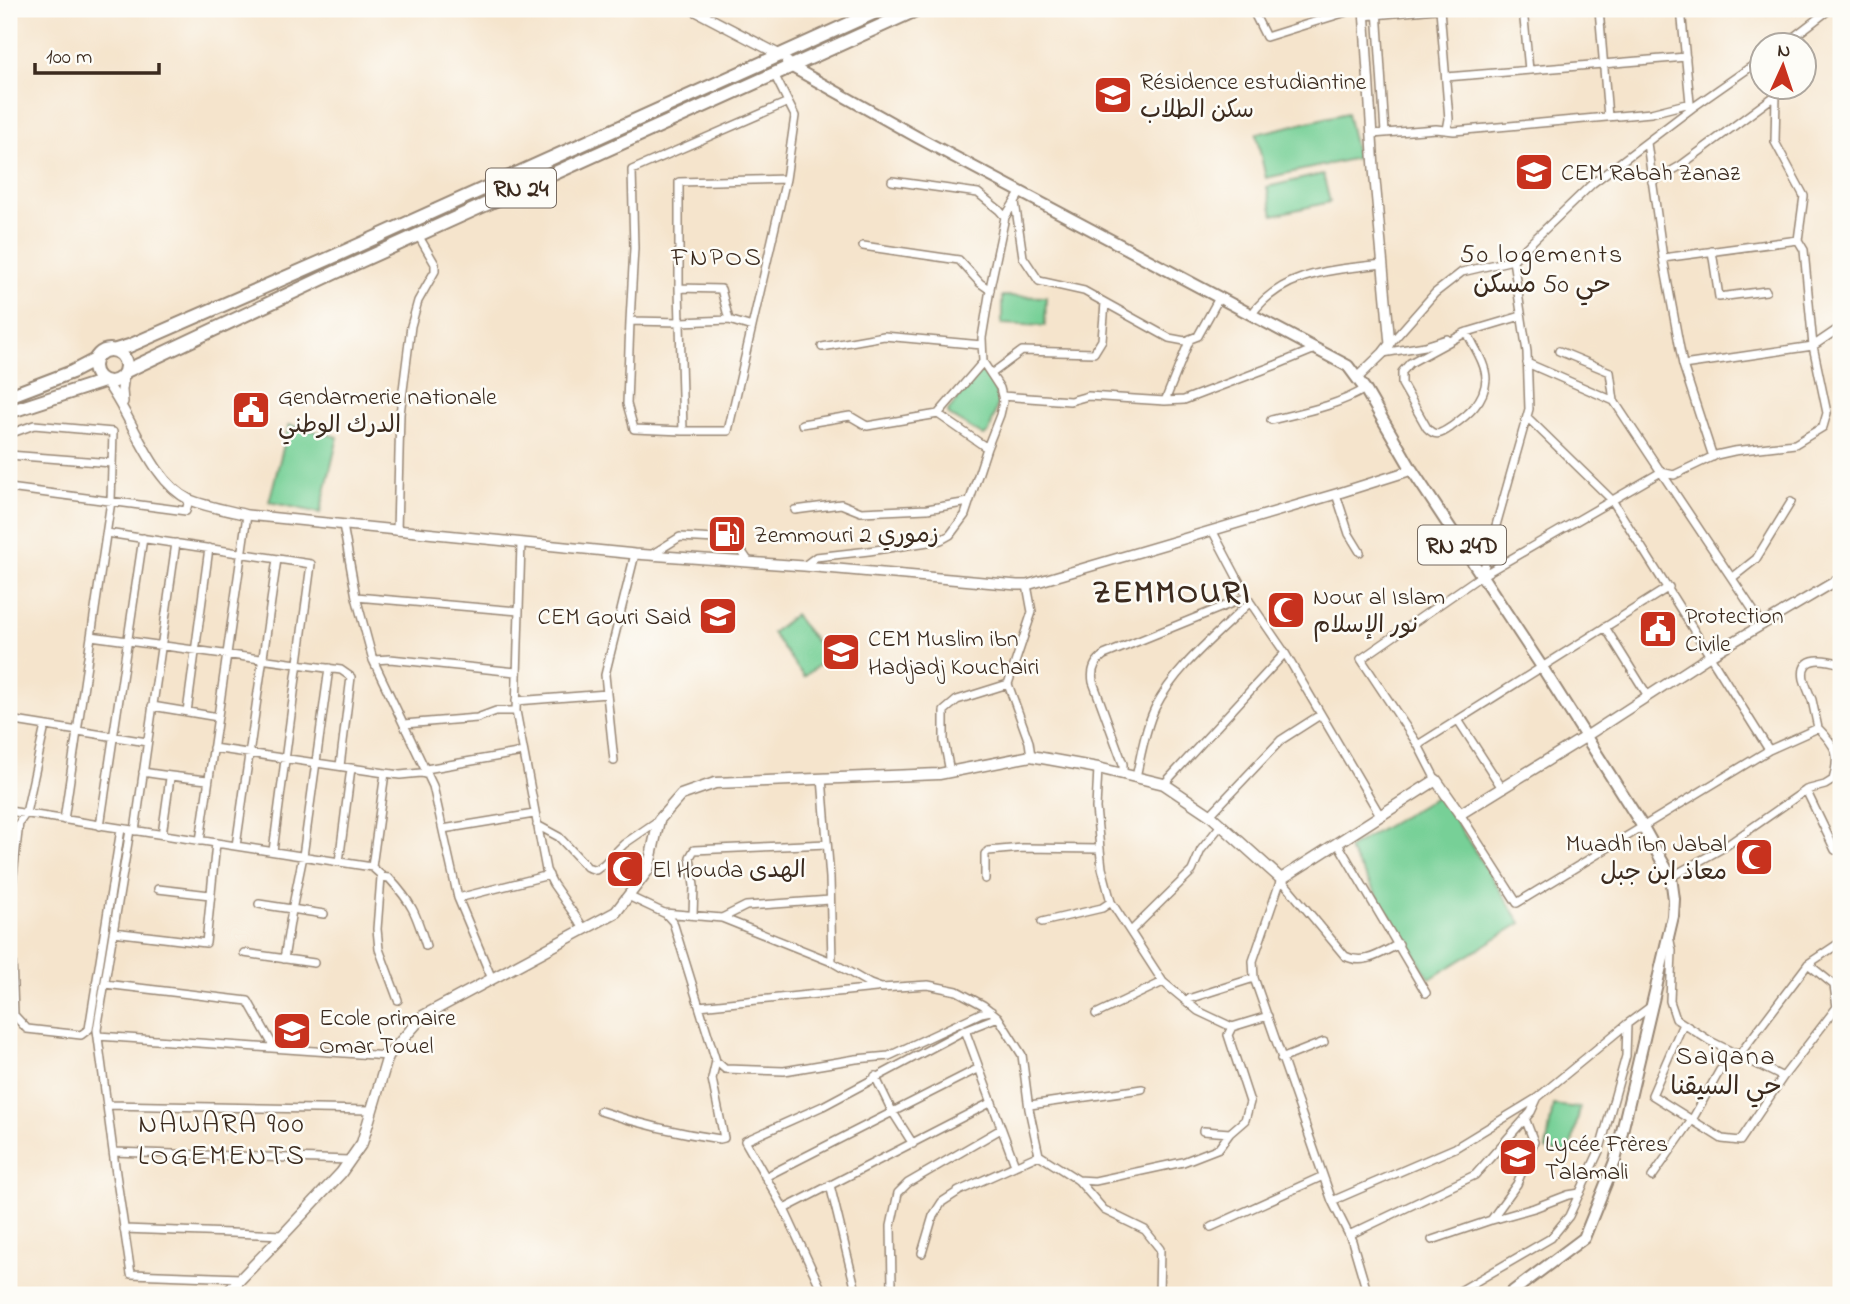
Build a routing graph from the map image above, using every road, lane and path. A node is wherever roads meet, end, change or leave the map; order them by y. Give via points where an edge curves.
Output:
1 (692, 9) edge
2 (882, 9) edge
3 (918, 9) edge
4 (1252, 9) edge
5 (1322, 9) edge
6 (1356, 9) edge
7 (1438, 9) edge
8 (1523, 9) edge
9 (1599, 9) edge
10 (1681, 9) edge
11 (1830, 9) edge
12 (1364, 12) edge
13 (1377, 12) edge
14 (1326, 18) junction
15 (1800, 32) edge
16 (780, 55) junction
17 (1686, 57) junction
18 (1603, 64) junction
19 (792, 66) junction
20 (1529, 70) junction
21 (1748, 70) edge
22 (774, 74) junction
23 (1446, 77) junction
24 (788, 102) junction
25 (1760, 102) edge
26 (1774, 102) edge
27 (1691, 106) junction
28 (1608, 117) junction
29 (1447, 131) junction
30 (1385, 133) junction
31 (1373, 134) junction
32 (1647, 143) junction
33 (786, 179) junction
34 (891, 181) dead end
35 (1652, 182) junction
36 (1018, 197) junction
37 (1005, 217) junction
38 (418, 235) junction
39 (1798, 240) junction
40 (863, 246) dead end
41 (1712, 251) junction
42 (1663, 258) junction
43 (1513, 260) junction
44 (1383, 264) junction
45 (679, 288) junction
46 (990, 290) junction
47 (1766, 291) dead end
48 (1219, 298) junction
49 (1105, 303) junction
50 (1251, 315) junction
51 (1521, 316) junction
52 (729, 320) junction
53 (630, 321) junction
54 (681, 322) junction
55 (752, 327) junction
56 (1841, 327) edge
57 (1467, 332) junction
58 (1191, 339) junction
59 (1390, 344) junction
60 (982, 345) junction
61 (1813, 346) junction
62 (822, 347) dead end
63 (1315, 349) junction
64 (116, 350) junction
65 (1559, 351) dead end
66 (1383, 353) junction
67 (94, 360) junction
68 (983, 362) junction
69 (1527, 363) junction
70 (1684, 366) junction
71 (125, 372) junction
72 (991, 374) junction
73 (1357, 378) junction
74 (105, 381) junction
75 (1365, 389) junction
76 (9, 396) edge
77 (1002, 396) junction
78 (1166, 401) junction
79 (1614, 401) junction
80 (123, 407) junction
81 (9, 412) edge
82 (939, 414) junction
83 (1528, 418) junction
84 (1271, 420) dead end
85 (802, 424) dead end
86 (683, 431) junction
87 (9, 434) edge
88 (987, 448) junction
89 (9, 455) edge
90 (1713, 457) junction
91 (112, 463) junction
92 (1412, 470) junction
93 (1661, 472) junction
94 (9, 488) edge
95 (1336, 494) junction
96 (189, 499) junction
97 (1612, 500) junction
98 (111, 501) junction
99 (969, 502) junction
100 (1791, 502) dead end
101 (795, 510) dead end
102 (247, 515) junction
103 (342, 525) junction
104 (1212, 530) junction
105 (397, 531) junction
106 (107, 533) junction
107 (142, 538) junction
108 (176, 543) junction
109 (521, 543) junction
110 (209, 548) junction
111 (1360, 552) dead end
112 (242, 553) junction
113 (635, 554) junction
114 (650, 555) junction
115 (276, 559) junction
116 (749, 562) junction
117 (804, 566) junction
118 (1482, 575) junction
119 (1732, 578) junction
120 (1841, 578) edge
121 (1027, 584) junction
122 (1669, 587) junction
123 (356, 597) junction
124 (1249, 600) junction
125 (519, 611) junction
126 (1763, 625) junction
127 (1605, 627) junction
128 (91, 636) junction
129 (127, 641) junction
130 (160, 646) junction
131 (195, 650) junction
132 (1284, 653) junction
133 (227, 654) junction
134 (1712, 655) junction
135 (262, 659) junction
136 (373, 660) junction
137 (298, 664) junction
138 (1841, 664) edge
139 (1542, 667) junction
140 (329, 668) junction
141 (516, 672) junction
142 (1008, 684) junction
143 (607, 694) junction
144 (1648, 696) junction
145 (516, 701) junction
146 (152, 706) junction
147 (516, 711) junction
148 (187, 712) junction
149 (1320, 715) junction
150 (218, 717) junction
151 (1458, 720) junction
152 (9, 722) edge
153 (404, 724) junction
154 (45, 726) junction
155 (1818, 728) junction
156 (77, 731) junction
157 (113, 736) junction
158 (1585, 737) junction
159 (147, 741) junction
160 (1418, 745) junction
161 (213, 748) junction
162 (1769, 750) junction
163 (523, 752) junction
164 (249, 753) junction
165 (1031, 756) junction
166 (285, 758) junction
167 (614, 761) dead end
168 (316, 763) junction
169 (340, 766) junction
170 (351, 768) junction
171 (1098, 768) junction
172 (143, 772) junction
173 (427, 772) junction
174 (950, 772) junction
175 (385, 773) junction
176 (1124, 774) junction
177 (1136, 777) junction
178 (170, 778) junction
179 (822, 778) junction
180 (208, 780) junction
181 (1436, 780) junction
182 (1164, 784) junction
183 (1502, 788) junction
184 (1806, 790) junction
185 (9, 811) edge
186 (26, 813) junction
187 (534, 814) junction
188 (1460, 814) junction
189 (1210, 815) junction
190 (1380, 815) junction
191 (64, 820) junction
192 (659, 820) junction
193 (537, 824) junction
194 (100, 825) junction
195 (1221, 825) junction
196 (1643, 827) junction
197 (121, 829) junction
198 (443, 829) junction
199 (132, 830) junction
200 (162, 835) junction
201 (200, 841) junction
202 (1337, 842) junction
203 (216, 843) junction
204 (827, 844) junction
205 (236, 846) junction
206 (1100, 849) junction
207 (273, 850) junction
208 (1835, 850) dead end
209 (303, 856) junction
210 (339, 862) junction
211 (372, 867) junction
212 (549, 875) junction
213 (381, 877) junction
214 (1671, 877) junction
215 (985, 879) dead end
216 (1281, 880) junction
217 (158, 890) dead end
218 (210, 895) junction
219 (628, 896) junction
220 (458, 898) junction
221 (830, 900) junction
222 (1111, 902) junction
223 (259, 904) dead end
224 (292, 910) junction
225 (664, 913) junction
226 (324, 914) dead end
227 (693, 915) junction
228 (722, 918) junction
229 (1042, 922) dead end
230 (585, 930) junction
231 (1131, 930) junction
232 (113, 932) junction
233 (1668, 932) junction
234 (1841, 942) edge
235 (1399, 944) junction
236 (426, 946) dead end
237 (244, 953) dead end
238 (284, 959) junction
239 (832, 962) junction
240 (314, 963) dead end
241 (1808, 964) junction
242 (1254, 978) junction
243 (492, 979) junction
244 (1841, 979) edge
245 (1163, 982) junction
246 (105, 984) junction
247 (1834, 985) junction
248 (881, 988) junction
249 (1426, 993) dead end
250 (398, 1000) dead end
251 (1185, 1000) junction
252 (699, 1006) junction
253 (1650, 1007) junction
254 (982, 1009) junction
255 (1096, 1014) dead end
256 (1268, 1016) junction
257 (998, 1017) junction
258 (1626, 1024) junction
259 (1683, 1024) junction
260 (1232, 1027) junction
261 (965, 1030) junction
262 (98, 1036) junction
263 (1324, 1042) dead end
264 (274, 1047) junction
265 (1739, 1055) junction
266 (388, 1056) junction
267 (1281, 1059) junction
268 (716, 1061) junction
269 (978, 1068) junction
270 (1720, 1070) dead end
271 (876, 1076) junction
272 (1783, 1077) junction
273 (1142, 1089) dead end
274 (1537, 1098) junction
275 (992, 1102) junction
276 (107, 1105) junction
277 (1030, 1105) junction
278 (371, 1110) junction
279 (600, 1111) dead end
280 (892, 1111) junction
281 (1525, 1118) junction
282 (1692, 1121) junction
283 (1001, 1129) junction
284 (1203, 1131) dead end
285 (1230, 1133) junction
286 (913, 1144) junction
287 (113, 1152) junction
288 (1039, 1154) junction
289 (349, 1160) junction
290 (1015, 1165) junction
291 (1323, 1176) junction
292 (765, 1177) junction
293 (1652, 1177) dead end
294 (1077, 1180) junction
295 (830, 1185) junction
296 (1580, 1193) junction
297 (1332, 1201) junction
298 (784, 1209) junction
299 (1491, 1220) junction
300 (1211, 1227) dead end
301 (124, 1229) junction
302 (284, 1235) junction
303 (1349, 1235) junction
304 (1432, 1240) dead end
305 (922, 1253) dead end
306 (241, 1278) junction
307 (892, 1286) dead end
308 (225, 1295) edge
309 (824, 1295) edge
310 (857, 1295) edge
311 (1159, 1295) edge
312 (1368, 1295) edge
313 (1453, 1295) edge
314 (1508, 1295) edge

1 - 16 street
2 - 16 highway, RN 24
3 - 19 highway, RN 24
4 - 14 street via 1266,37
5 - 14 street
6 - 14 street
7 - 13 street
7 - 23 street
8 - 20 street
9 - 18 street
10 - 17 street
11 - 15 street
12 - 13 street
12 - 31 street
13 - 30 street
16 - 19 main road, RN 24D
16 - 64 highway, RN 24
17 - 18 street
17 - 27 street
18 - 20 street
18 - 28 street
19 - 22 highway, RN 24
19 - 36 main road, RN 24D
20 - 23 street
21 - 27 street
22 - 24 street
22 - 38 highway, RN 24
23 - 29 street
24 - 33 street via 795,116
24 - 53 street via 632,170
25 - 35 street via 1680,166
26 - 39 street via 1775,142 1804,196
27 - 28 street
27 - 32 street
28 - 29 street
29 - 30 street
30 - 31 street
31 - 44 street
32 - 35 street
32 - 43 street via 1592,183
33 - 45 street via 679,182
33 - 55 street
34 - 37 street via 978,193
35 - 42 street
36 - 37 street
36 - 48 main road, RN 24D
36 - 49 street via 1023,257 1039,281 1084,291
37 - 46 street
38 - 71 highway, RN 24
38 - 105 street via 435,271 418,300 411,326 400,414
39 - 41 street
39 - 61 street via 1804,250
40 - 46 street via 959,260
41 - 42 street
41 - 47 street via 1719,297
42 - 70 street
43 - 51 street
43 - 59 street via 1462,272 1435,293
44 - 50 street via 1324,271 1282,285
44 - 59 street
45 - 52 street via 721,289
45 - 54 street
46 - 60 street
48 - 50 main road, RN 24D
48 - 58 street via 1198,336
49 - 58 street via 1169,338
49 - 72 street via 1102,340 1094,353 1022,351
50 - 63 main road, RN 24D
51 - 57 street
51 - 69 street
52 - 54 street
52 - 55 street
53 - 54 street
53 - 86 street via 627,404 634,429
54 - 86 street
55 - 86 street via 728,431
56 - 61 street
57 - 57 street via 1402,372 1403,387 1433,434 1464,418 1482,395 1485,370
57 - 66 street
58 - 78 street
59 - 66 street
60 - 62 street via 884,336
60 - 68 street
61 - 70 street
61 - 90 street via 1827,413 1823,427 1795,444
63 - 73 main road, RN 24D via 1348,366
63 - 78 street via 1184,400
64 - 67 highway via 103,351
64 - 71 highway via 125,359
65 - 79 street via 1610,372
66 - 73 street
67 - 74 highway via 95,372
67 - 76 highway
68 - 72 street
68 - 82 street
69 - 79 street
69 - 83 street
70 - 90 street
71 - 74 highway via 117,381
71 - 80 street
72 - 77 street
73 - 75 main road, RN 24D
74 - 80 street
74 - 81 highway
75 - 84 street via 1340,401
75 - 92 main road, RN 24D
77 - 78 street
77 - 88 street
79 - 93 street
80 - 96 street via 150,459 174,489
82 - 85 street via 867,426 850,416
82 - 88 street
83 - 97 street
83 - 118 street
87 - 91 street via 34,425 113,432
88 - 99 street
89 - 91 street
90 - 93 street via 1674,475
91 - 98 street
92 - 95 street
92 - 118 main road, RN 24D
93 - 97 street
93 - 119 street
94 - 98 street
95 - 104 street
95 - 111 street
96 - 98 street via 186,511
96 - 102 street
97 - 118 street
97 - 122 street
98 - 106 street
99 - 101 street via 874,512 841,504
99 - 117 street via 965,515 942,540 816,557
100 - 119 street via 1756,559
102 - 103 street
102 - 112 street
103 - 105 street
103 - 123 street
104 - 121 street
104 - 124 street
105 - 109 street
106 - 107 street
106 - 128 street
107 - 108 street
107 - 129 street
108 - 110 street
108 - 130 street
109 - 113 street
109 - 125 street
110 - 112 street
110 - 131 street
112 - 115 street
112 - 133 street
113 - 114 street
113 - 143 street via 605,675
114 - 116 street
114 - 116 street via 680,537 734,540
115 - 135 street
115 - 137 street via 311,564
116 - 117 street
117 - 121 street
118 - 139 main road, RN 24D
118 - 160 street via 1361,659
119 - 126 street
120 - 126 street
121 - 142 street via 1032,612
122 - 127 street
122 - 134 street
123 - 125 street
123 - 136 street
124 - 132 street
124 - 176 street via 1104,656 1095,664 1093,682
124 - 177 street via 1169,685 1154,710
125 - 141 street
126 - 134 street
127 - 139 street
127 - 144 street
128 - 129 street
128 - 156 street
129 - 130 street
129 - 157 street
130 - 131 street
130 - 146 street
131 - 133 street
131 - 148 street
132 - 149 street
132 - 182 street
133 - 135 street
133 - 150 street
134 - 144 street
134 - 162 street
135 - 137 street
135 - 164 street
136 - 141 street
136 - 153 street
137 - 140 street
137 - 166 street
138 - 155 street via 1817,659 1804,671
139 - 151 street
139 - 158 main road, RN 24D
140 - 168 street
140 - 169 street via 351,677
141 - 145 street
142 - 165 street
142 - 174 street via 957,700 944,711
143 - 145 street
143 - 167 street
144 - 158 street
145 - 147 street
146 - 148 street
146 - 159 street
147 - 153 street
147 - 163 street
148 - 150 street
149 - 189 street via 1280,740
149 - 190 street
150 - 161 street
151 - 160 street
151 - 183 street
152 - 154 street
153 - 173 street
154 - 156 street
154 - 186 street
155 - 162 street
155 - 184 street via 1834,745 1836,768 1833,780
156 - 157 street
156 - 191 street
157 - 159 street
157 - 194 street
158 - 183 main road
158 - 196 main road, RN 24D
159 - 172 street
160 - 181 street
161 - 164 street
161 - 180 street
162 - 196 street
163 - 173 street
163 - 187 street
164 - 166 street
164 - 205 street
165 - 171 main road
165 - 174 main road
166 - 168 street
166 - 207 street
168 - 169 street
168 - 209 street
169 - 170 street
170 - 175 street
170 - 210 street
171 - 176 main road
171 - 206 street
172 - 178 street
172 - 199 street
173 - 175 street
173 - 198 street
174 - 179 main road
175 - 211 street
176 - 177 main road
177 - 182 main road
178 - 180 street
178 - 200 street
179 - 192 main road via 715,783 681,794
179 - 204 street
180 - 201 street
181 - 188 main road
181 - 190 main road
182 - 189 main road
183 - 188 main road
184 - 208 street
184 - 214 street via 1723,849
185 - 186 street
186 - 191 street
186 - 197 street via 19,823 10,902 14,1015 27,1030 81,1035 89,1029
187 - 193 street
187 - 198 street
188 - 196 street via 1517,903
189 - 195 main road
190 - 202 main road
191 - 194 street
192 - 193 street via 596,870
192 - 219 main road via 649,870
193 - 212 street
194 - 197 street
195 - 216 main road
195 - 231 street via 1201,850 1192,871
196 - 214 main road, RN 24D
197 - 199 street
198 - 220 street
199 - 200 street
199 - 232 street
200 - 201 street
201 - 203 street
202 - 216 main road
202 - 235 street
203 - 205 street
203 - 218 street
204 - 221 street
204 - 227 street via 694,850 690,857
205 - 207 street
206 - 215 street via 988,851
206 - 222 street
207 - 209 street
209 - 210 street
209 - 224 street
210 - 211 street
211 - 213 street
212 - 220 street
212 - 230 street
213 - 236 street via 389,878 408,898
213 - 250 street via 379,949
214 - 233 main road, RN 24D via 1673,908
216 - 235 street via 1345,956 1365,960
216 - 242 street via 1253,961
217 - 218 street
218 - 232 street via 206,943
219 - 225 street
219 - 230 main road via 616,912
220 - 243 street
221 - 228 street via 746,906
221 - 239 street
222 - 229 street
222 - 231 street
223 - 224 street
224 - 226 street
224 - 238 street
225 - 227 street
225 - 252 street via 673,922
227 - 228 street
228 - 239 street
230 - 243 main road
231 - 245 street
232 - 246 street
233 - 253 main road, RN 24D
233 - 259 street via 1670,1001 1676,1019
234 - 241 street
235 - 249 street
237 - 238 street
238 - 240 street
239 - 248 street
241 - 247 street
241 - 265 street
242 - 251 street
242 - 256 street
243 - 266 main road via 423,1016
244 - 247 street
245 - 251 street
245 - 255 street
246 - 262 street
246 - 264 street via 248,1001
247 - 272 street via 1837,1007
248 - 252 street
248 - 254 street via 928,985 957,991
251 - 260 street
252 - 268 street
253 - 258 street
253 - 314 main road, RN 24D via 1615,1161 1584,1238
254 - 257 street
254 - 268 street via 888,1056 784,1071 725,1069
256 - 260 street
256 - 267 street
257 - 261 street
257 - 277 street via 1022,1055
258 - 274 street
258 - 296 street via 1626,1056 1600,1149
259 - 265 street
259 - 282 street via 1652,1096
260 - 285 street via 1228,1035 1250,1102 1245,1120
261 - 269 street
261 - 271 street
262 - 264 street
262 - 276 street
263 - 267 street
264 - 266 street
265 - 272 street
266 - 278 main road
267 - 291 street
268 - 279 street via 712,1079 724,1139 678,1133
269 - 275 street
269 - 280 street
270 - 282 street
271 - 280 street
271 - 292 street via 745,1141
272 - 282 street via 1740,1141 1722,1139
273 - 277 street
274 - 281 street
274 - 297 street via 1455,1148
275 - 283 street
275 - 286 street
276 - 278 street
276 - 287 street
277 - 288 street
278 - 289 main road via 362,1143
280 - 286 street
280 - 292 street
281 - 299 street via 1534,1142 1517,1184
281 - 303 street via 1475,1175
282 - 293 street
283 - 290 street
283 - 307 street via 898,1193 891,1226
284 - 285 street
285 - 294 street via 1219,1149 1184,1162 1095,1181
286 - 295 street
287 - 289 street
287 - 301 street
288 - 290 street
288 - 294 street
289 - 302 main road
290 - 305 street via 943,1202 933,1216
291 - 297 street
291 - 300 street
292 - 298 street
294 - 311 street via 1104,1210 1145,1230 1160,1249
295 - 298 street
295 - 310 street
296 - 299 street
296 - 313 street via 1551,1238
297 - 303 street
298 - 309 street
299 - 304 street
301 - 302 street
301 - 306 street via 131,1274
302 - 306 main road
303 - 312 street
306 - 308 main road

